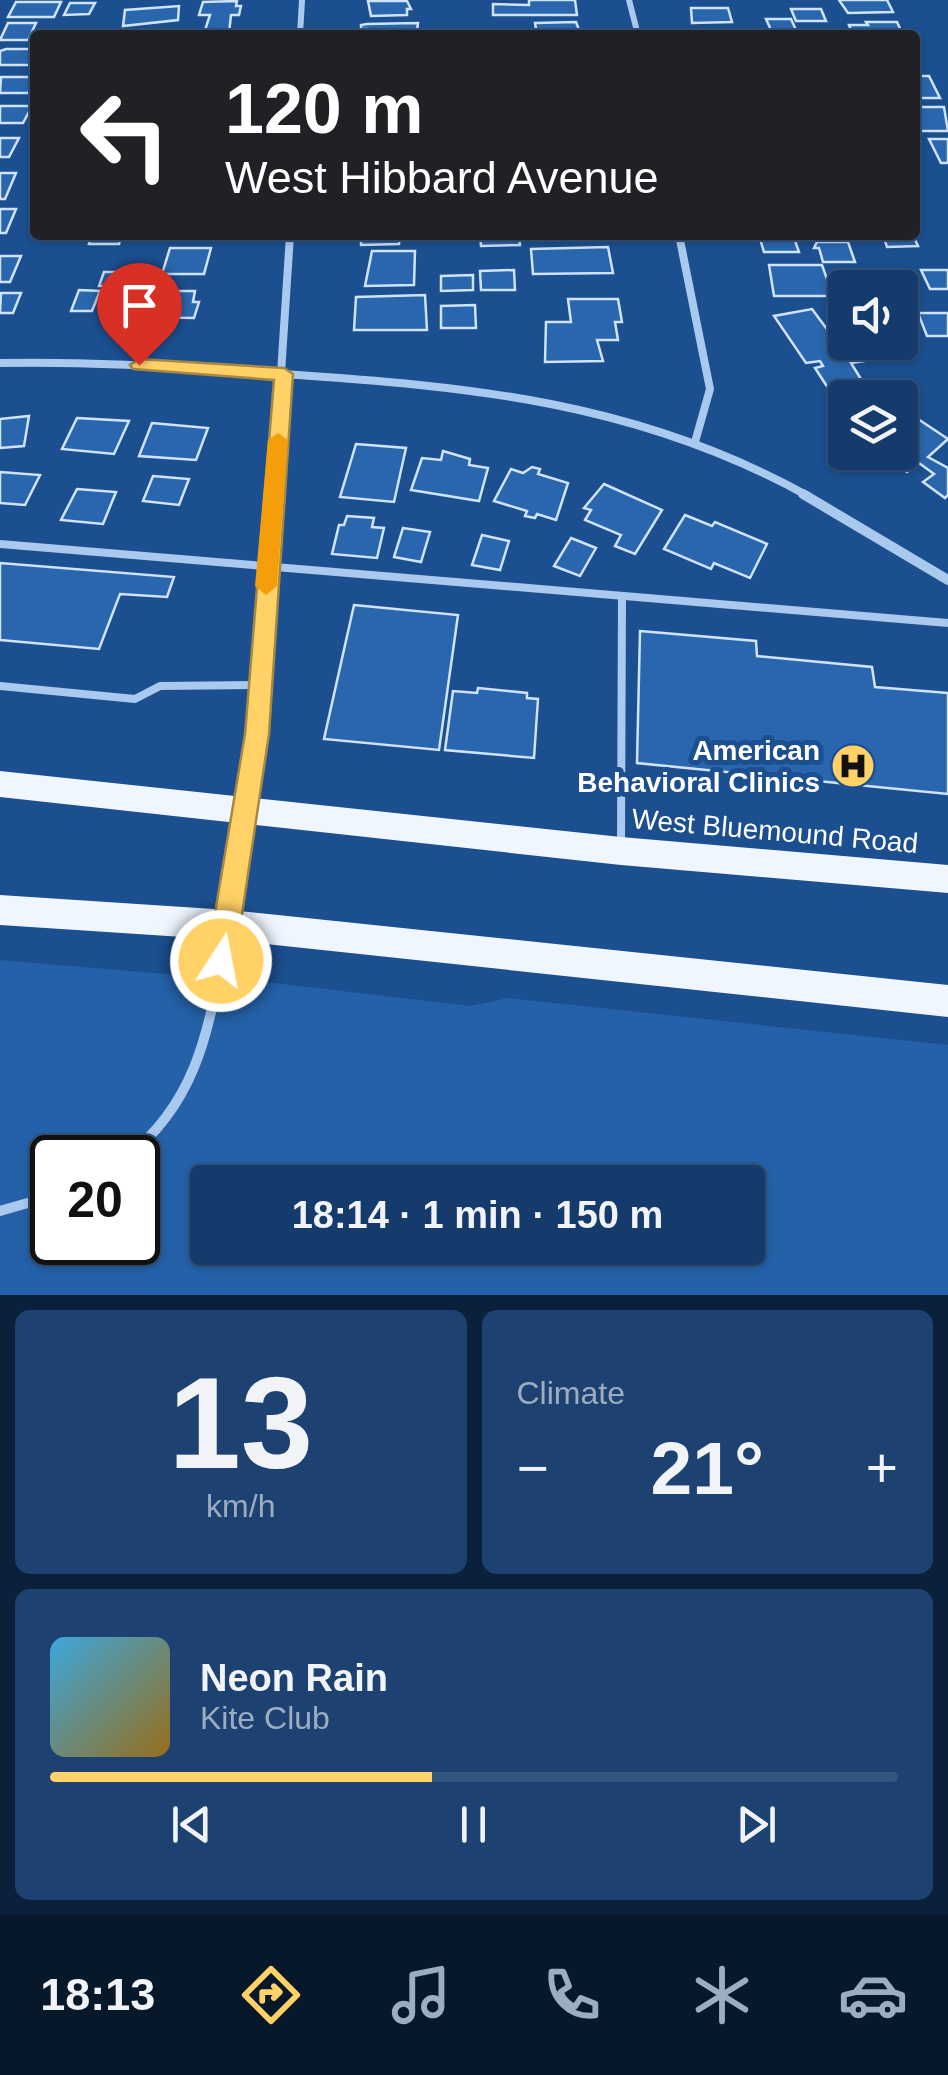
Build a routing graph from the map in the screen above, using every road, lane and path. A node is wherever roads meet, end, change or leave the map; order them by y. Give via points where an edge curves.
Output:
1 (302, 0) edge
2 (629, 0) edge
3 (300, 30) edge
4 (637, 30) edge
5 (290, 240) edge
6 (680, 240) edge
7 (0, 363) edge
8 (284, 374) junction
9 (695, 442) junction
10 (0, 544) edge
11 (268, 568) junction
12 (948, 580) edge
13 (622, 598) junction
14 (948, 623) edge
15 (260, 685) junction
16 (0, 686) edge
17 (0, 784) edge
18 (247, 808) junction
19 (621, 851) junction
20 (948, 879) edge
21 (0, 910) edge
22 (229, 925) junction
23 (948, 1001) edge
24 (156, 1135) edge
25 (30, 1202) edge
26 (0, 1211) edge

1 - 3 street
2 - 4 street
5 - 8 street
6 - 9 street via 710,389
7 - 8 street
8 - 9 street via 468,386 590,410
8 - 11 street
9 - 12 street via 792,486
10 - 11 lane
11 - 13 lane
11 - 15 street
13 - 14 lane
13 - 19 lane
15 - 16 lane via 160,686 136,699
15 - 18 street
17 - 18 main road, West Bluemound Road
18 - 19 main road, West Bluemound Road
18 - 22 street
19 - 20 main road, West Bluemound Road
21 - 22 main road
22 - 23 main road
22 - 24 lane via 183,1102
25 - 26 lane

